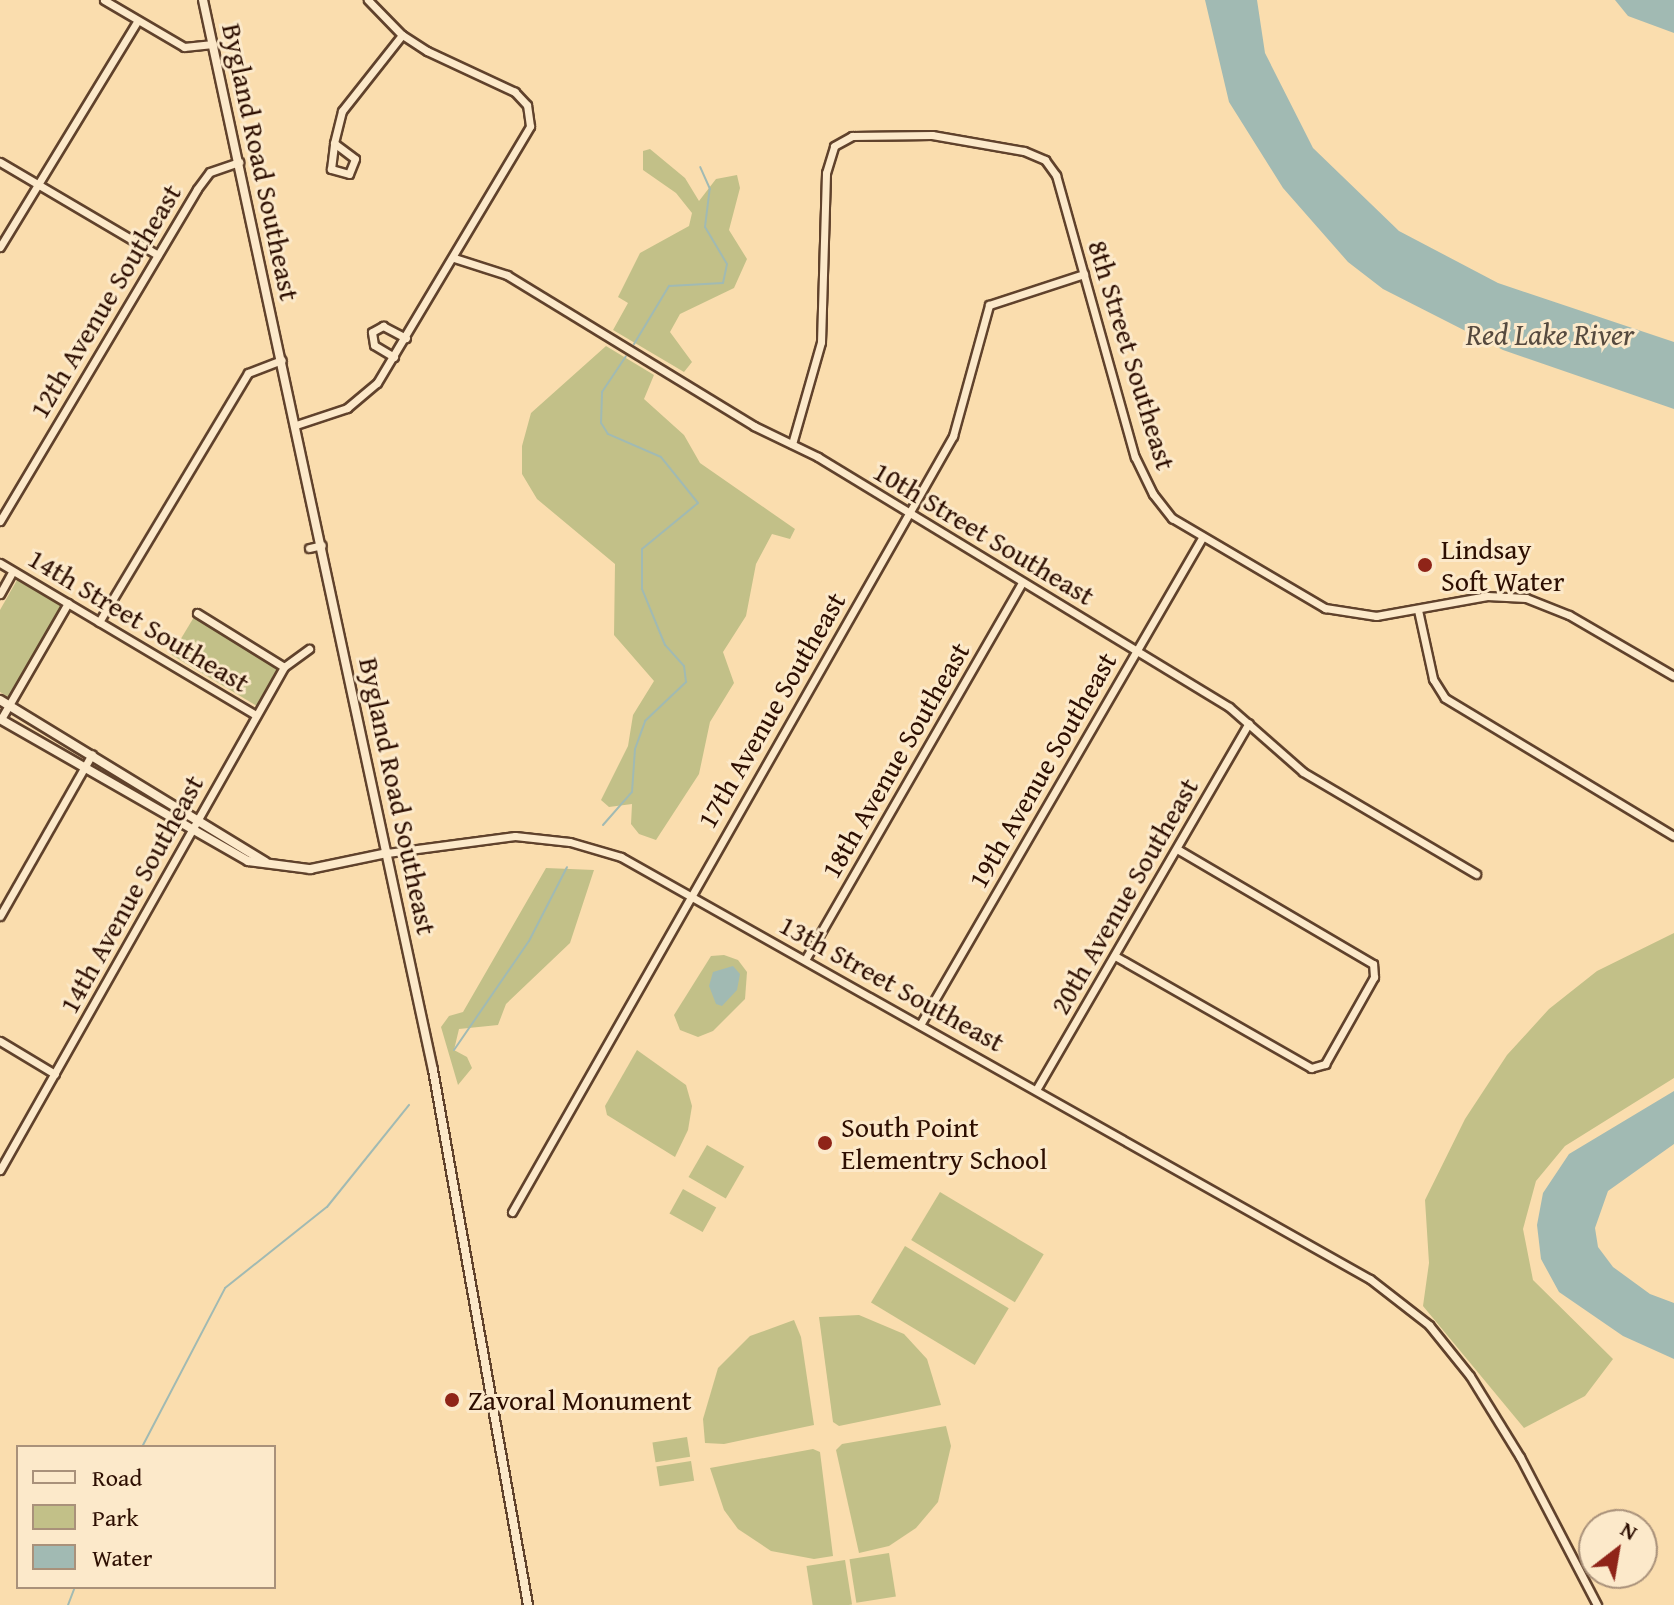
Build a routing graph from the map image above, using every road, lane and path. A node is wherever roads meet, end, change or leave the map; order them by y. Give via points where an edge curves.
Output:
1 (104, 0) edge
2 (203, 0) edge
3 (368, 0) edge
4 (137, 22) junction
5 (402, 35) junction
6 (213, 44) junction
7 (334, 143) junction
8 (0, 162) edge
9 (239, 162) junction
10 (37, 184) junction
11 (0, 247) edge
12 (158, 255) junction
13 (454, 258) junction
14 (1084, 274) junction
15 (406, 338) junction
16 (394, 357) junction
17 (282, 360) junction
18 (296, 425) junction
19 (792, 444) junction
20 (910, 514) junction
21 (0, 521) edge
22 (1202, 538) junction
23 (322, 545) junction
24 (309, 548) dead end
25 (0, 563) edge
26 (13, 571) junction
27 (1022, 582) junction
28 (0, 594) edge
29 (68, 603) junction
30 (1418, 610) junction
31 (197, 613) dead end
32 (99, 622) junction
33 (309, 649) dead end
34 (1137, 651) junction
35 (284, 667) junction
36 (1674, 676) edge
37 (0, 700) edge
38 (9, 705) junction
39 (256, 715) junction
40 (0, 719) edge
41 (1249, 723) junction
42 (92, 754) junction
43 (84, 768) junction
44 (199, 818) junction
45 (190, 832) junction
46 (1674, 836) edge
47 (1177, 849) junction
48 (387, 853) junction
49 (276, 867) junction
50 (1476, 874) dead end
51 (691, 895) junction
52 (0, 916) edge
53 (1115, 956) junction
54 (805, 960) junction
55 (920, 1025) junction
56 (0, 1041) edge
57 (55, 1074) junction
58 (1036, 1090) junction
59 (0, 1170) edge
60 (512, 1212) dead end
61 (528, 1605) edge
62 (1597, 1605) edge

1 - 4 street
2 - 6 street, Bygland Road Southeast
3 - 5 street
4 - 6 street via 184,47
4 - 10 street
5 - 7 street via 342,111
5 - 13 street via 515,92 529,113 527,134
6 - 9 street, Bygland Road Southeast
7 - 7 street via 355,159 349,174 341,176 331,169
8 - 10 street
9 - 12 street, 12th Avenue Southeast via 210,172
9 - 17 street, Bygland Road Southeast
10 - 11 street
10 - 12 street
12 - 21 street, 12th Avenue Southeast
13 - 15 street
13 - 19 street, 10th Street Southeast via 507,275
14 - 19 street, 8th Street Southeast via 1056,175 1036,155 932,135 852,136 834,146 826,173 821,342
14 - 20 street, 17th Avenue Southeast via 989,305 962,418
14 - 22 street, 8th Street Southeast via 1143,477 1163,509
15 - 16 street
15 - 16 street via 383,326 372,332 374,345
16 - 18 street via 359,400
17 - 18 street, Bygland Road Southeast
17 - 32 street via 248,373
18 - 23 street, Bygland Road Southeast
19 - 20 street, 10th Street Southeast
20 - 27 street, 10th Street Southeast
20 - 51 street, 17th Avenue Southeast
22 - 30 street, 8th Street Southeast via 1325,608 1376,616
22 - 34 street, 19th Avenue Southeast
23 - 24 street
23 - 48 street, Bygland Road Southeast
25 - 26 street, 14th Street Southeast
26 - 28 street
26 - 29 street, 14th Street Southeast
27 - 34 street, 10th Street Southeast
27 - 54 street, 18th Avenue Southeast
29 - 32 street, 14th Street Southeast
29 - 38 street
30 - 36 street, 8th Street Southeast via 1487,596 1526,598 1569,615
30 - 46 street via 1433,679 1445,698
31 - 35 street
32 - 39 street, 14th Street Southeast
33 - 35 street, 14th Avenue Southeast
34 - 41 street, 10th Street Southeast
34 - 55 street, 19th Avenue Southeast
35 - 39 street, 14th Avenue Southeast
37 - 38 street
38 - 40 street
38 - 42 street
39 - 44 street, 14th Avenue Southeast
40 - 43 street
41 - 47 street, 20th Avenue Southeast
41 - 50 street, 10th Street Southeast via 1303,772
42 - 43 street
42 - 44 street
43 - 45 street
43 - 52 street
44 - 45 street, 14th Avenue Southeast
44 - 49 street
45 - 49 street via 248,861
45 - 57 street, 14th Avenue Southeast
47 - 53 street, 20th Avenue Southeast
47 - 53 street via 1373,964 1374,977 1325,1064 1311,1068
48 - 49 street via 310,869
48 - 51 street, 13th Street Southeast via 483,838 561,840 621,857
48 - 61 street, Bygland Road Southeast via 466,1239
51 - 54 street, 13th Street Southeast
51 - 60 street, 17th Avenue Southeast
53 - 58 street, 20th Avenue Southeast
54 - 55 street, 13th Street Southeast
55 - 58 street, 13th Street Southeast
56 - 57 street
57 - 59 street, 14th Avenue Southeast
58 - 62 street, 13th Street Southeast via 1348,1266 1411,1308 1470,1376 1520,1457

